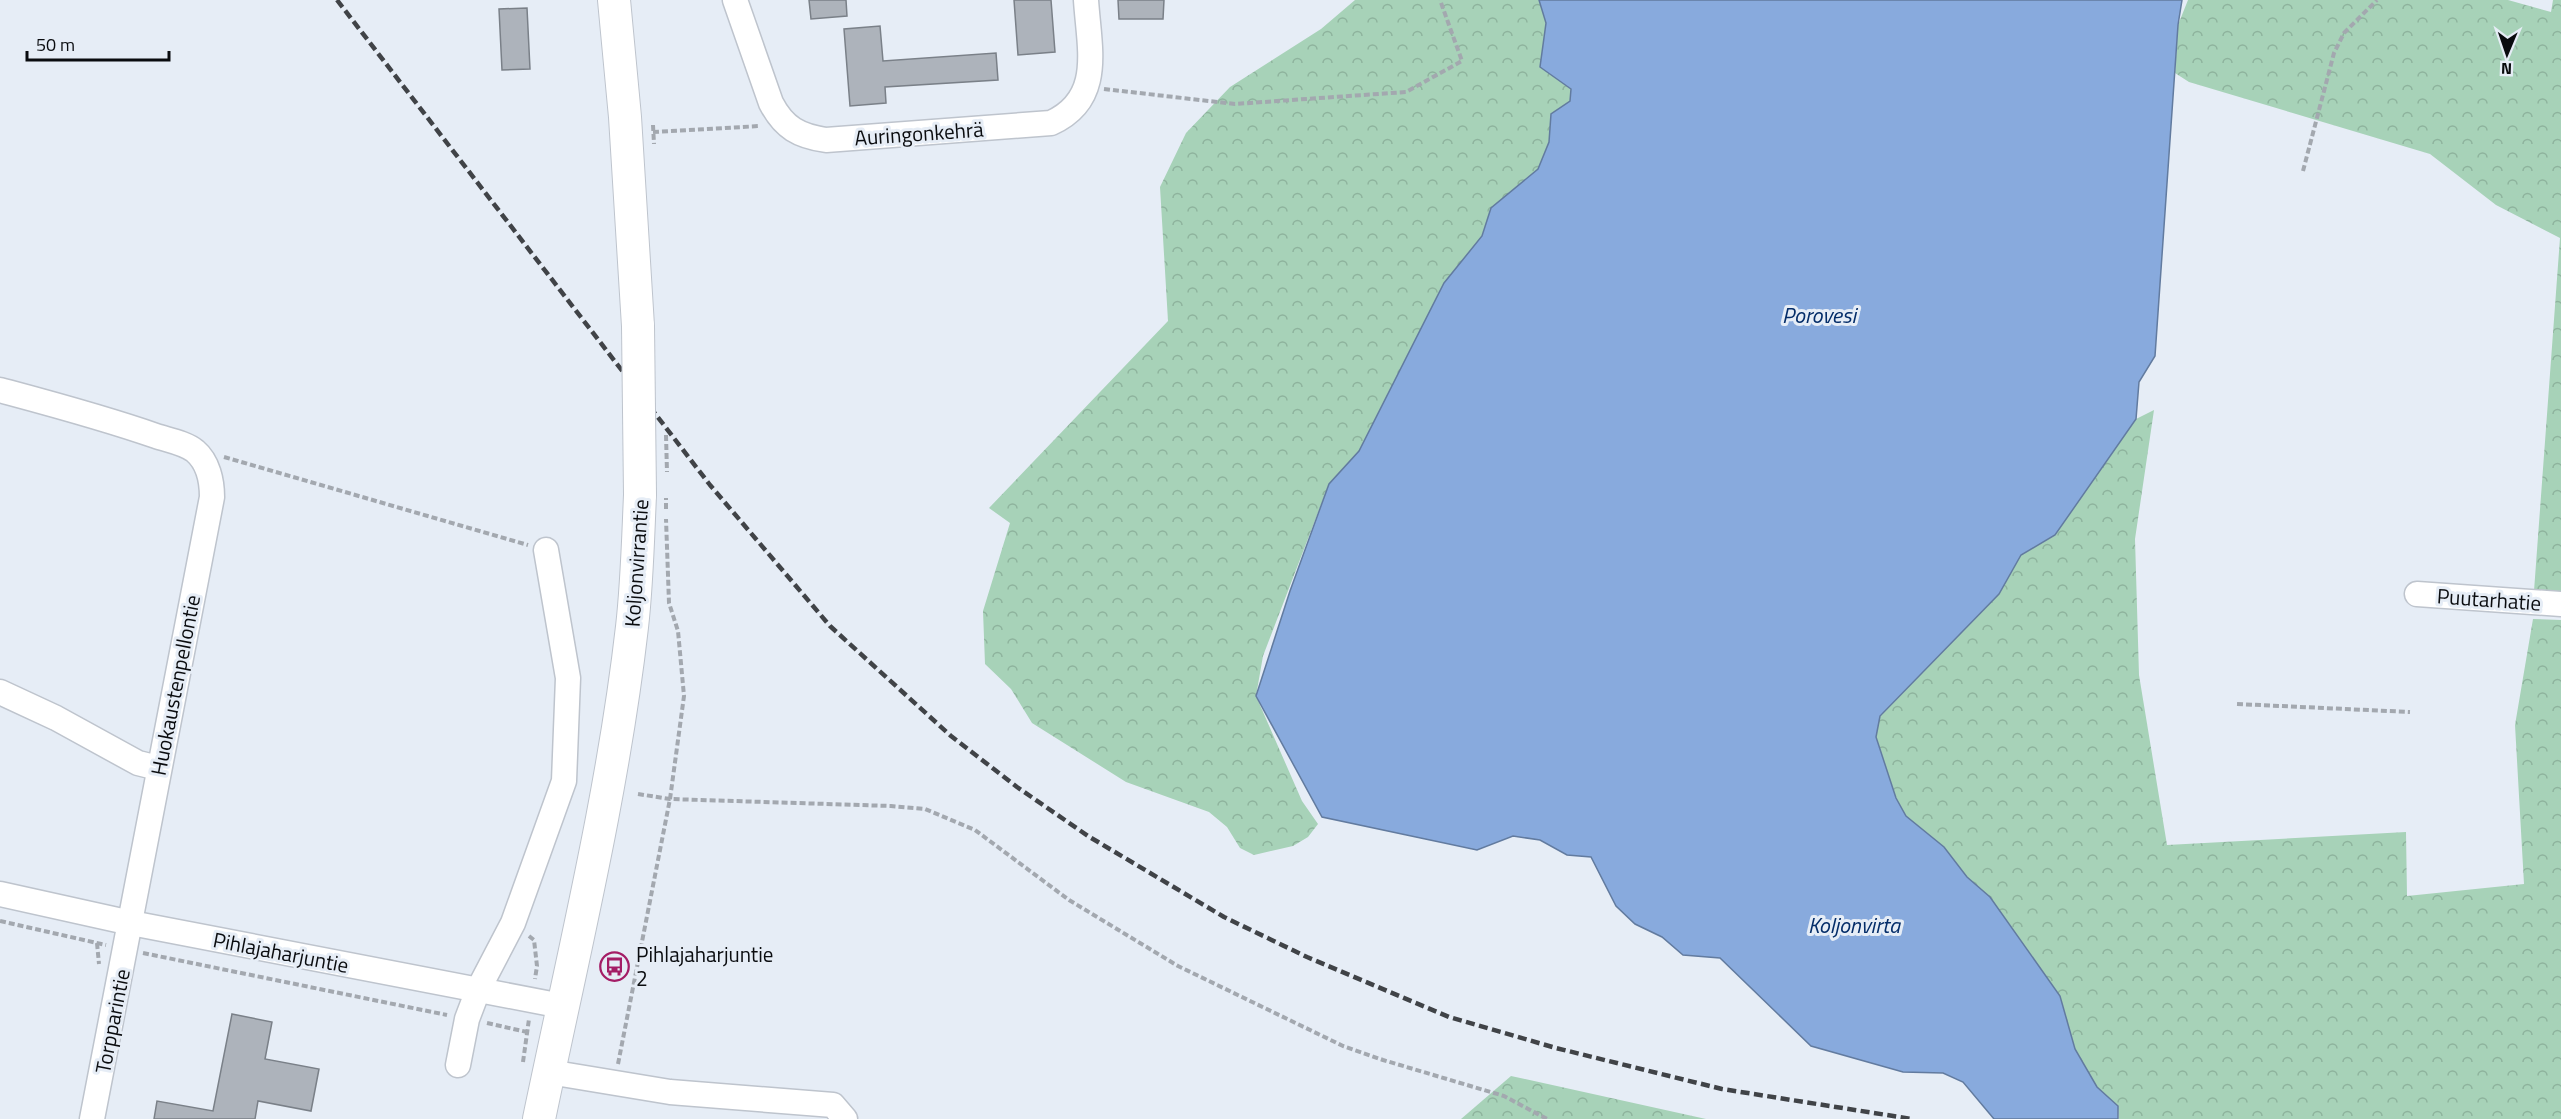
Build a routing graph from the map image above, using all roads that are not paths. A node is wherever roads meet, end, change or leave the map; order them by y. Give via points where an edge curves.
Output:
1 (614, 0) edge
2 (735, 0) edge
3 (1086, 0) edge
4 (0, 390) edge
5 (546, 550) road end
6 (2417, 594) dead end
7 (2561, 604) edge
8 (0, 692) edge
9 (158, 768) junction
10 (0, 894) edge
11 (131, 922) junction
12 (478, 990) junction
13 (562, 1006) junction
14 (458, 1065) dead end
15 (549, 1072) junction
16 (92, 1119) edge
17 (539, 1119) edge
18 (845, 1119) edge

1 - 13 main road, Koljonvirrantie, bridge via 653,502 594,867
2 - 3 street, Auringonkehrä via 771,103 786,125 806,137 826,140 1051,123 1067,116 1088,87
4 - 9 street, Huokaustenpellontie via 117,422 195,451 208,470 212,497
5 - 12 street via 568,678 564,781 513,922
6 - 7 street, Puutarhatie
8 - 9 street via 138,763
9 - 11 street, Huokaustenpellontie
10 - 11 street, Pihlajaharjuntie
11 - 12 street, Pihlajaharjuntie
11 - 16 street, Torpparintie
12 - 13 street, Pihlajaharjuntie
12 - 14 street via 467,1019
13 - 15 main road, Koljonvirrantie
15 - 17 main road, Koljonvirrantie
15 - 18 street via 670,1092 833,1106

